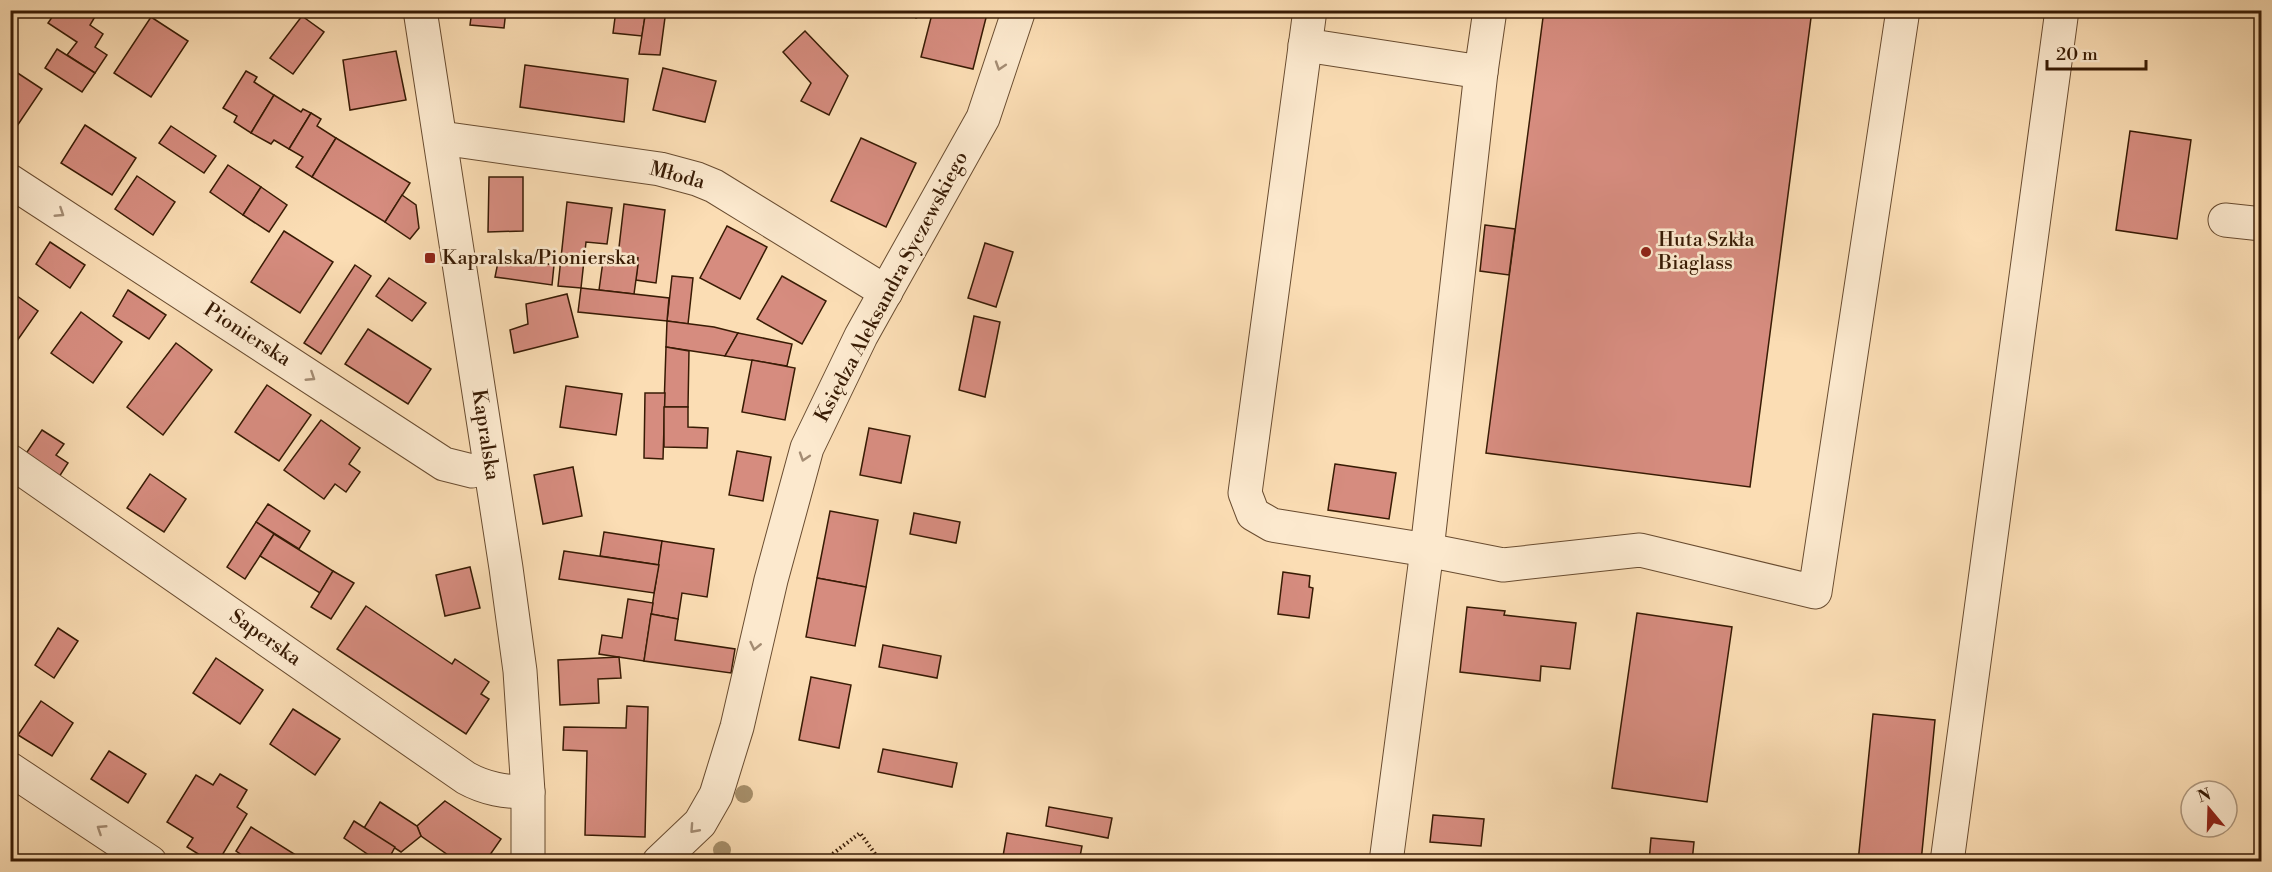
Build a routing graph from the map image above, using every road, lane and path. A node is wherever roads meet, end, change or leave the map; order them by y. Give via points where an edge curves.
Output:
1 (420, 10) edge
2 (1019, 10) edge
3 (1310, 10) edge
4 (1490, 10) edge
5 (1903, 10) edge
6 (2062, 10) edge
7 (1305, 45) junction
8 (1481, 72) junction
9 (441, 138) junction
10 (10, 181) edge
11 (2224, 220) dead end
12 (2262, 224) edge
13 (886, 292) junction
14 (10, 461) edge
15 (490, 466) junction
16 (1427, 550) junction
17 (10, 769) edge
18 (528, 792) junction
19 (150, 861) edge
20 (528, 861) edge
21 (659, 861) edge
22 (822, 861) edge
23 (881, 861) edge
24 (1386, 861) edge
25 (1947, 861) edge

1 - 9 street, Kapralska
2 -> 13 street, Księdza Aleksandra Syczewskiego via 983,118
3 - 7 street
4 - 8 street
5 - 16 street via 1815,592 1640,550 1503,565
6 - 25 street
7 - 8 street
7 - 16 street via 1245,494 1253,514 1272,525
8 - 16 street
9 - 13 street, Młoda via 660,169 697,179
9 - 15 street, Kapralska
10 -> 15 street, Pionierska via 444,464 472,471
11 - 12 street
13 -> 21 street, Księdza Aleksandra Syczewskiego via 807,448 737,727 716,795 692,832
14 - 18 street, Saperska via 466,778 481,786
15 - 18 street, Kapralska via 520,671
16 - 24 street
19 -> 17 street
18 - 20 street, Kapralska
22 - 23 path via 860,833

